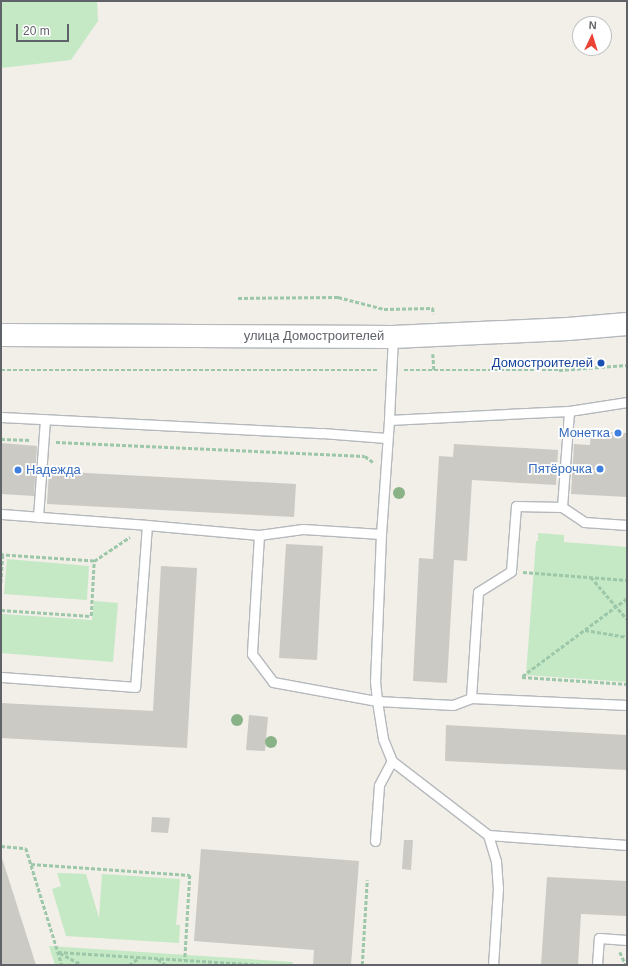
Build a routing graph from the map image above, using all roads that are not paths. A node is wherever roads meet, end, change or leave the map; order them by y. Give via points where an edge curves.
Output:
1 (627, 324) edge
2 (1, 335) edge
3 (393, 337) junction
4 (627, 402) edge
5 (569, 411) junction
6 (1, 417) edge
7 (45, 419) junction
8 (389, 420) junction
9 (386, 438) junction
10 (562, 507) junction
11 (1, 514) edge
12 (38, 517) junction
13 (147, 525) junction
14 (627, 525) edge
15 (259, 534) junction
16 (381, 534) junction
17 (1, 678) edge
18 (471, 698) junction
19 (377, 701) junction
20 (627, 705) edge
21 (392, 761) junction
22 (488, 834) junction
23 (375, 841) dead end
24 (627, 844) edge
25 (627, 940) edge
26 (493, 965) edge
27 (597, 965) edge

1 - 3 main road, улица Домостроителей
2 - 3 main road, улица Домостроителей
3 - 8 lane
4 - 5 lane
5 - 8 lane
5 - 10 lane
6 - 7 lane
7 - 9 lane
7 - 12 lane
8 - 9 lane
9 - 16 lane
10 - 14 lane via 584,522
10 - 18 lane via 516,506 511,571 478,592
11 - 12 lane
12 - 13 lane
13 - 15 lane
13 - 17 lane via 135,687
15 - 16 lane via 303,529
15 - 19 lane via 252,654 273,682
16 - 19 lane via 375,681
18 - 19 lane via 453,705
18 - 20 lane
19 - 21 lane via 382,739
21 - 22 lane
21 - 23 lane via 379,785
22 - 24 lane
22 - 26 lane via 496,861 498,888
25 - 27 lane via 599,938

